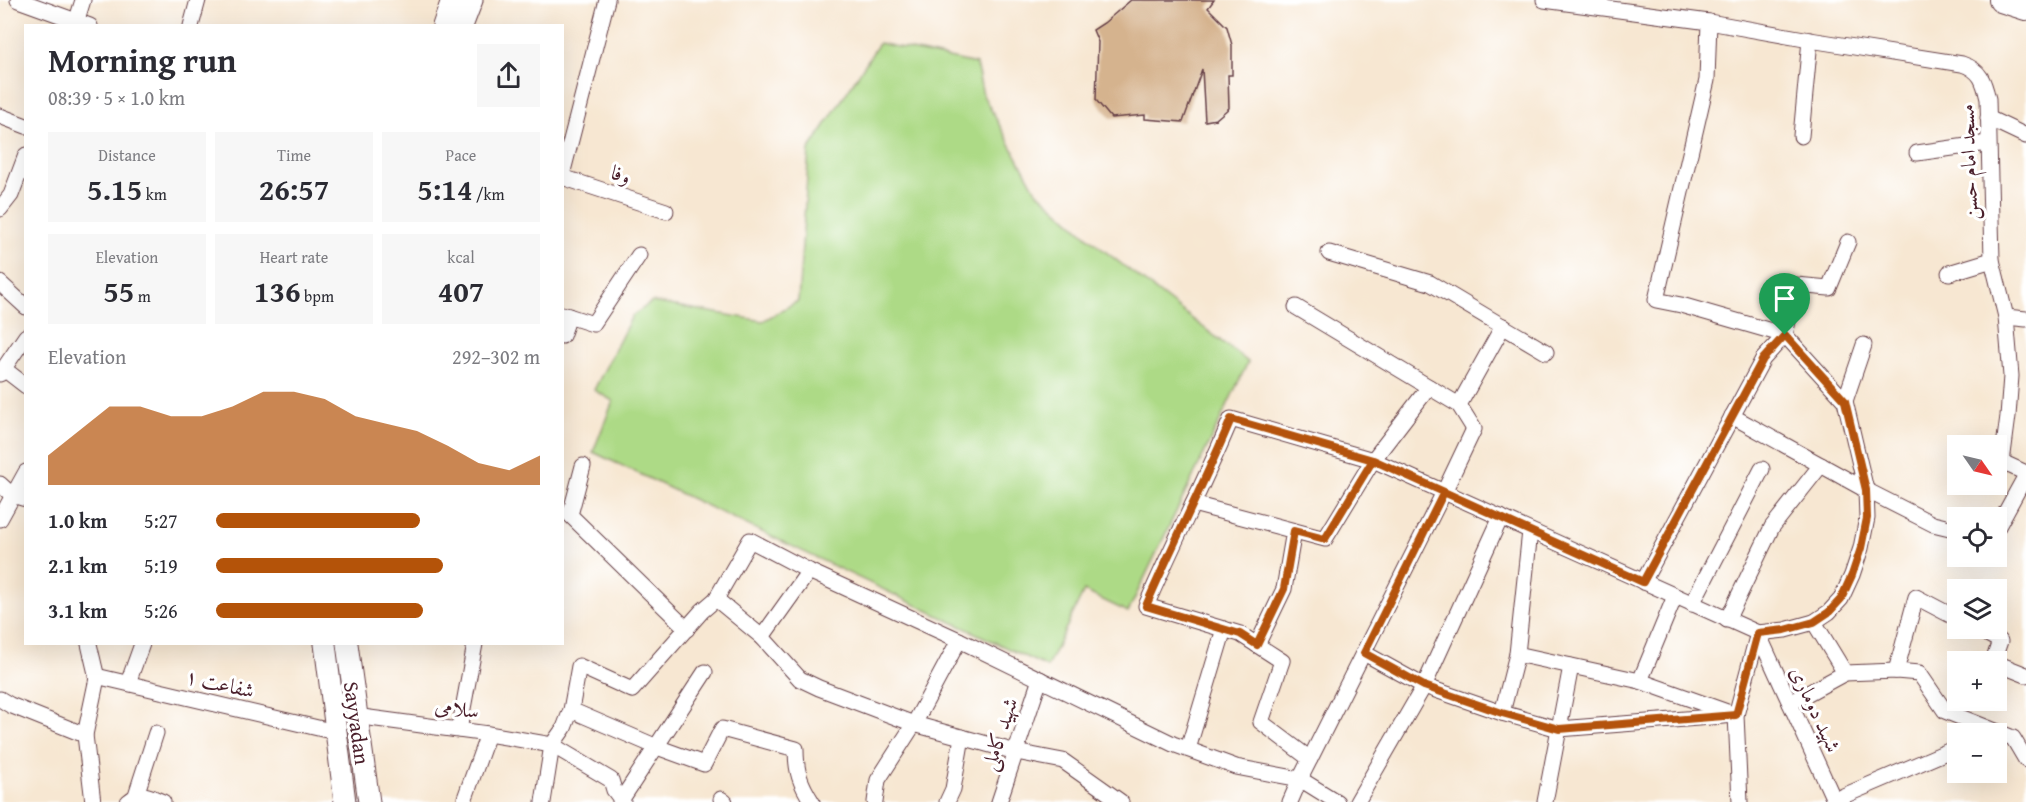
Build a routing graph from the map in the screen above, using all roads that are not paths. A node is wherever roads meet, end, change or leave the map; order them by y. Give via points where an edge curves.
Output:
1 (18, 0) edge
2 (83, 0) edge
3 (198, 0) edge
4 (452, 0) edge
5 (472, 0) edge
6 (607, 0) edge
7 (1544, 0) edge
8 (2001, 0) edge
9 (2026, 8) edge
10 (1709, 22) junction
11 (81, 24) edge
12 (192, 24) edge
13 (444, 24) edge
14 (463, 24) edge
15 (1810, 40) junction
16 (0, 116) edge
17 (1989, 118) junction
18 (24, 125) edge
19 (1801, 136) dead end
20 (2026, 136) edge
21 (1988, 143) junction
22 (1917, 153) dead end
23 (24, 160) edge
24 (564, 168) edge
25 (564, 177) edge
26 (0, 209) edge
27 (666, 211) dead end
28 (1848, 242) dead end
29 (1329, 253) dead end
30 (639, 255) dead end
31 (1992, 260) junction
32 (1949, 273) dead end
33 (0, 283) edge
34 (24, 305) edge
35 (1296, 307) dead end
36 (566, 315) edge
37 (2006, 316) junction
38 (2026, 319) edge
39 (1503, 326) junction
40 (1785, 335) junction
41 (24, 339) edge
42 (1863, 345) dead end
43 (1546, 352) dead end
44 (2, 371) edge
45 (24, 385) edge
46 (1429, 387) junction
47 (1845, 401) junction
48 (1459, 405) junction
49 (1732, 416) junction
50 (1373, 460) junction
51 (1821, 465) junction
52 (583, 466) dead end
53 (1762, 469) dead end
54 (2026, 475) edge
55 (24, 479) edge
56 (0, 484) edge
57 (1866, 490) junction
58 (1444, 492) junction
59 (19, 497) edge
60 (1192, 504) junction
61 (2007, 510) edge
62 (1501, 517) junction
63 (0, 519) edge
64 (1947, 527) edge
65 (1294, 531) junction
66 (1530, 531) junction
67 (809, 571) junction
68 (1643, 582) junction
69 (1675, 596) junction
70 (716, 599) junction
71 (1692, 604) junction
72 (1947, 612) edge
73 (1727, 620) junction
74 (1814, 622) junction
75 (687, 628) junction
76 (1224, 629) junction
77 (1758, 633) junction
78 (762, 637) junction
79 (959, 640) junction
80 (89, 645) edge
81 (142, 645) edge
82 (325, 645) edge
83 (347, 645) edge
84 (475, 645) edge
85 (1257, 645) junction
86 (1364, 653) junction
87 (1517, 654) junction
88 (1570, 666) junction
89 (2007, 667) edge
90 (1896, 671) junction
91 (705, 672) dead end
92 (1845, 673) junction
93 (2026, 675) edge
94 (96, 676) junction
95 (1040, 679) junction
96 (1640, 681) junction
97 (128, 683) junction
98 (1424, 686) junction
99 (0, 699) edge
100 (1790, 703) junction
101 (571, 710) junction
102 (1502, 713) junction
103 (1736, 715) junction
104 (356, 716) junction
105 (914, 724) junction
106 (1559, 729) junction
107 (459, 730) junction
108 (335, 732) junction
109 (156, 733) dead end
110 (488, 734) junction
111 (85, 735) junction
112 (962, 737) junction
113 (2013, 738) junction
114 (2007, 739) edge
115 (552, 746) junction
116 (657, 747) junction
117 (1188, 750) junction
118 (1016, 752) junction
119 (1947, 752) edge
120 (1310, 759) junction
121 (2026, 760) edge
122 (1300, 779) junction
123 (465, 798) dead end
124 (132, 799) edge
125 (1835, 801) edge
126 (93, 802) edge
127 (163, 802) edge
128 (345, 802) edge
129 (369, 802) edge
130 (543, 802) edge
131 (621, 802) edge
132 (812, 802) edge
133 (875, 802) edge
134 (947, 802) edge
135 (999, 802) edge
136 (1120, 802) edge
137 (1290, 802) edge
138 (1337, 802) edge
139 (1357, 802) edge
140 (1545, 802) edge
141 (1740, 802) edge

1 - 11 street
2 - 11 street
3 - 12 street
4 - 13 main road
5 - 14 main road
6 - 24 street
7 - 10 street, مسجد امام حسن
8 - 9 main road
10 - 15 street, مسجد امام حسن
10 - 40 street via 1707,80 1656,300
15 - 17 street, مسجد امام حسن via 1970,66 1983,79
15 - 19 street
16 - 18 street
17 - 20 street
17 - 21 street, مسجد امام حسن
21 - 22 street
21 - 31 street, مسجد امام حسن
23 - 26 street via 11,195
25 - 27 street, وفا
28 - 40 street via 1829,288 1796,285
29 - 39 street via 1430,283
30 - 36 street via 593,324
31 - 32 street
31 - 37 street, مسجد امام حسن
33 - 34 street
35 - 46 street
37 - 38 street
37 - 54 street, مسجد امام حسن via 2011,376 2002,462
39 - 43 street
39 - 48 street
40 - 47 street
40 - 49 street via 1763,359
41 - 44 street
42 - 47 street
44 - 45 street
46 - 48 street
46 - 50 street
47 - 57 street
48 - 58 street via 1474,429
49 - 51 street
49 - 68 street
50 - 58 street
50 - 60 street via 1231,419
50 - 65 street via 1325,539
51 - 57 street
51 - 73 street via 1772,527
52 - 75 street via 570,515
53 - 71 street
54 - 61 street, مسجد امام حسن
55 - 59 street
56 - 59 street
57 - 64 street
57 - 74 street via 1867,518 1852,575 1841,599
58 - 62 street
58 - 86 street
59 - 63 street
60 - 65 street
60 - 76 street via 1146,606
62 - 66 street
62 - 98 street
65 - 85 street via 1284,589
66 - 68 street
66 - 87 street
67 - 70 street via 750,540
67 - 78 street
67 - 79 street
68 - 69 street
69 - 71 street
69 - 96 street
70 - 75 street
70 - 78 street
71 - 73 street
72 - 90 street via 1916,597
73 - 77 street
74 - 77 street
74 - 92 street
75 - 101 street via 632,690 579,666
76 - 85 street
76 - 117 street
77 - 100 street, شهید دوماری
77 - 103 street
78 - 105 street via 800,679
79 - 95 street
79 - 105 street
80 - 94 street
81 - 97 street
82 - 108 main road, Sayyadan
83 - 104 main road, Sayyadan
84 - 107 street
85 - 120 street via 1282,661 1262,722
86 - 98 street
86 - 120 street
87 - 88 street
87 - 102 street
88 - 96 street
88 - 106 street
89 - 93 street
90 - 92 street
90 - 113 street via 1919,673 1945,711
91 - 116 street
92 - 100 street
94 - 97 street, شفاعت ۱
94 - 111 street
95 - 117 street
95 - 118 street, شهید کاملی
96 - 103 street
97 - 108 street, شفاعت ۱
98 - 102 street
98 - 139 street
99 - 111 street
100 - 125 street, شهید دوماری
101 - 115 street
101 - 116 street
102 - 106 street
103 - 106 street
103 - 141 street
104 - 107 street, سلامی
104 - 129 main road, Sayyadan
105 - 112 street
105 - 133 street via 878,780
106 - 140 street
107 - 110 street, سلامی
108 - 128 main road, Sayyadan
109 - 124 street
110 - 115 street, سلامی
110 - 123 street
111 - 126 street
112 - 118 street
112 - 134 street
113 - 114 street
113 - 121 street
115 - 130 street
115 - 131 street, سلامی via 611,780
116 - 131 street
116 - 132 street via 704,764 722,729 796,749 800,782
117 - 122 street via 1236,767
118 - 135 street, شهید کاملی
118 - 136 street via 1064,761
119 - 125 street
120 - 122 street
122 - 137 street
122 - 138 street
124 - 127 street via 142,795

